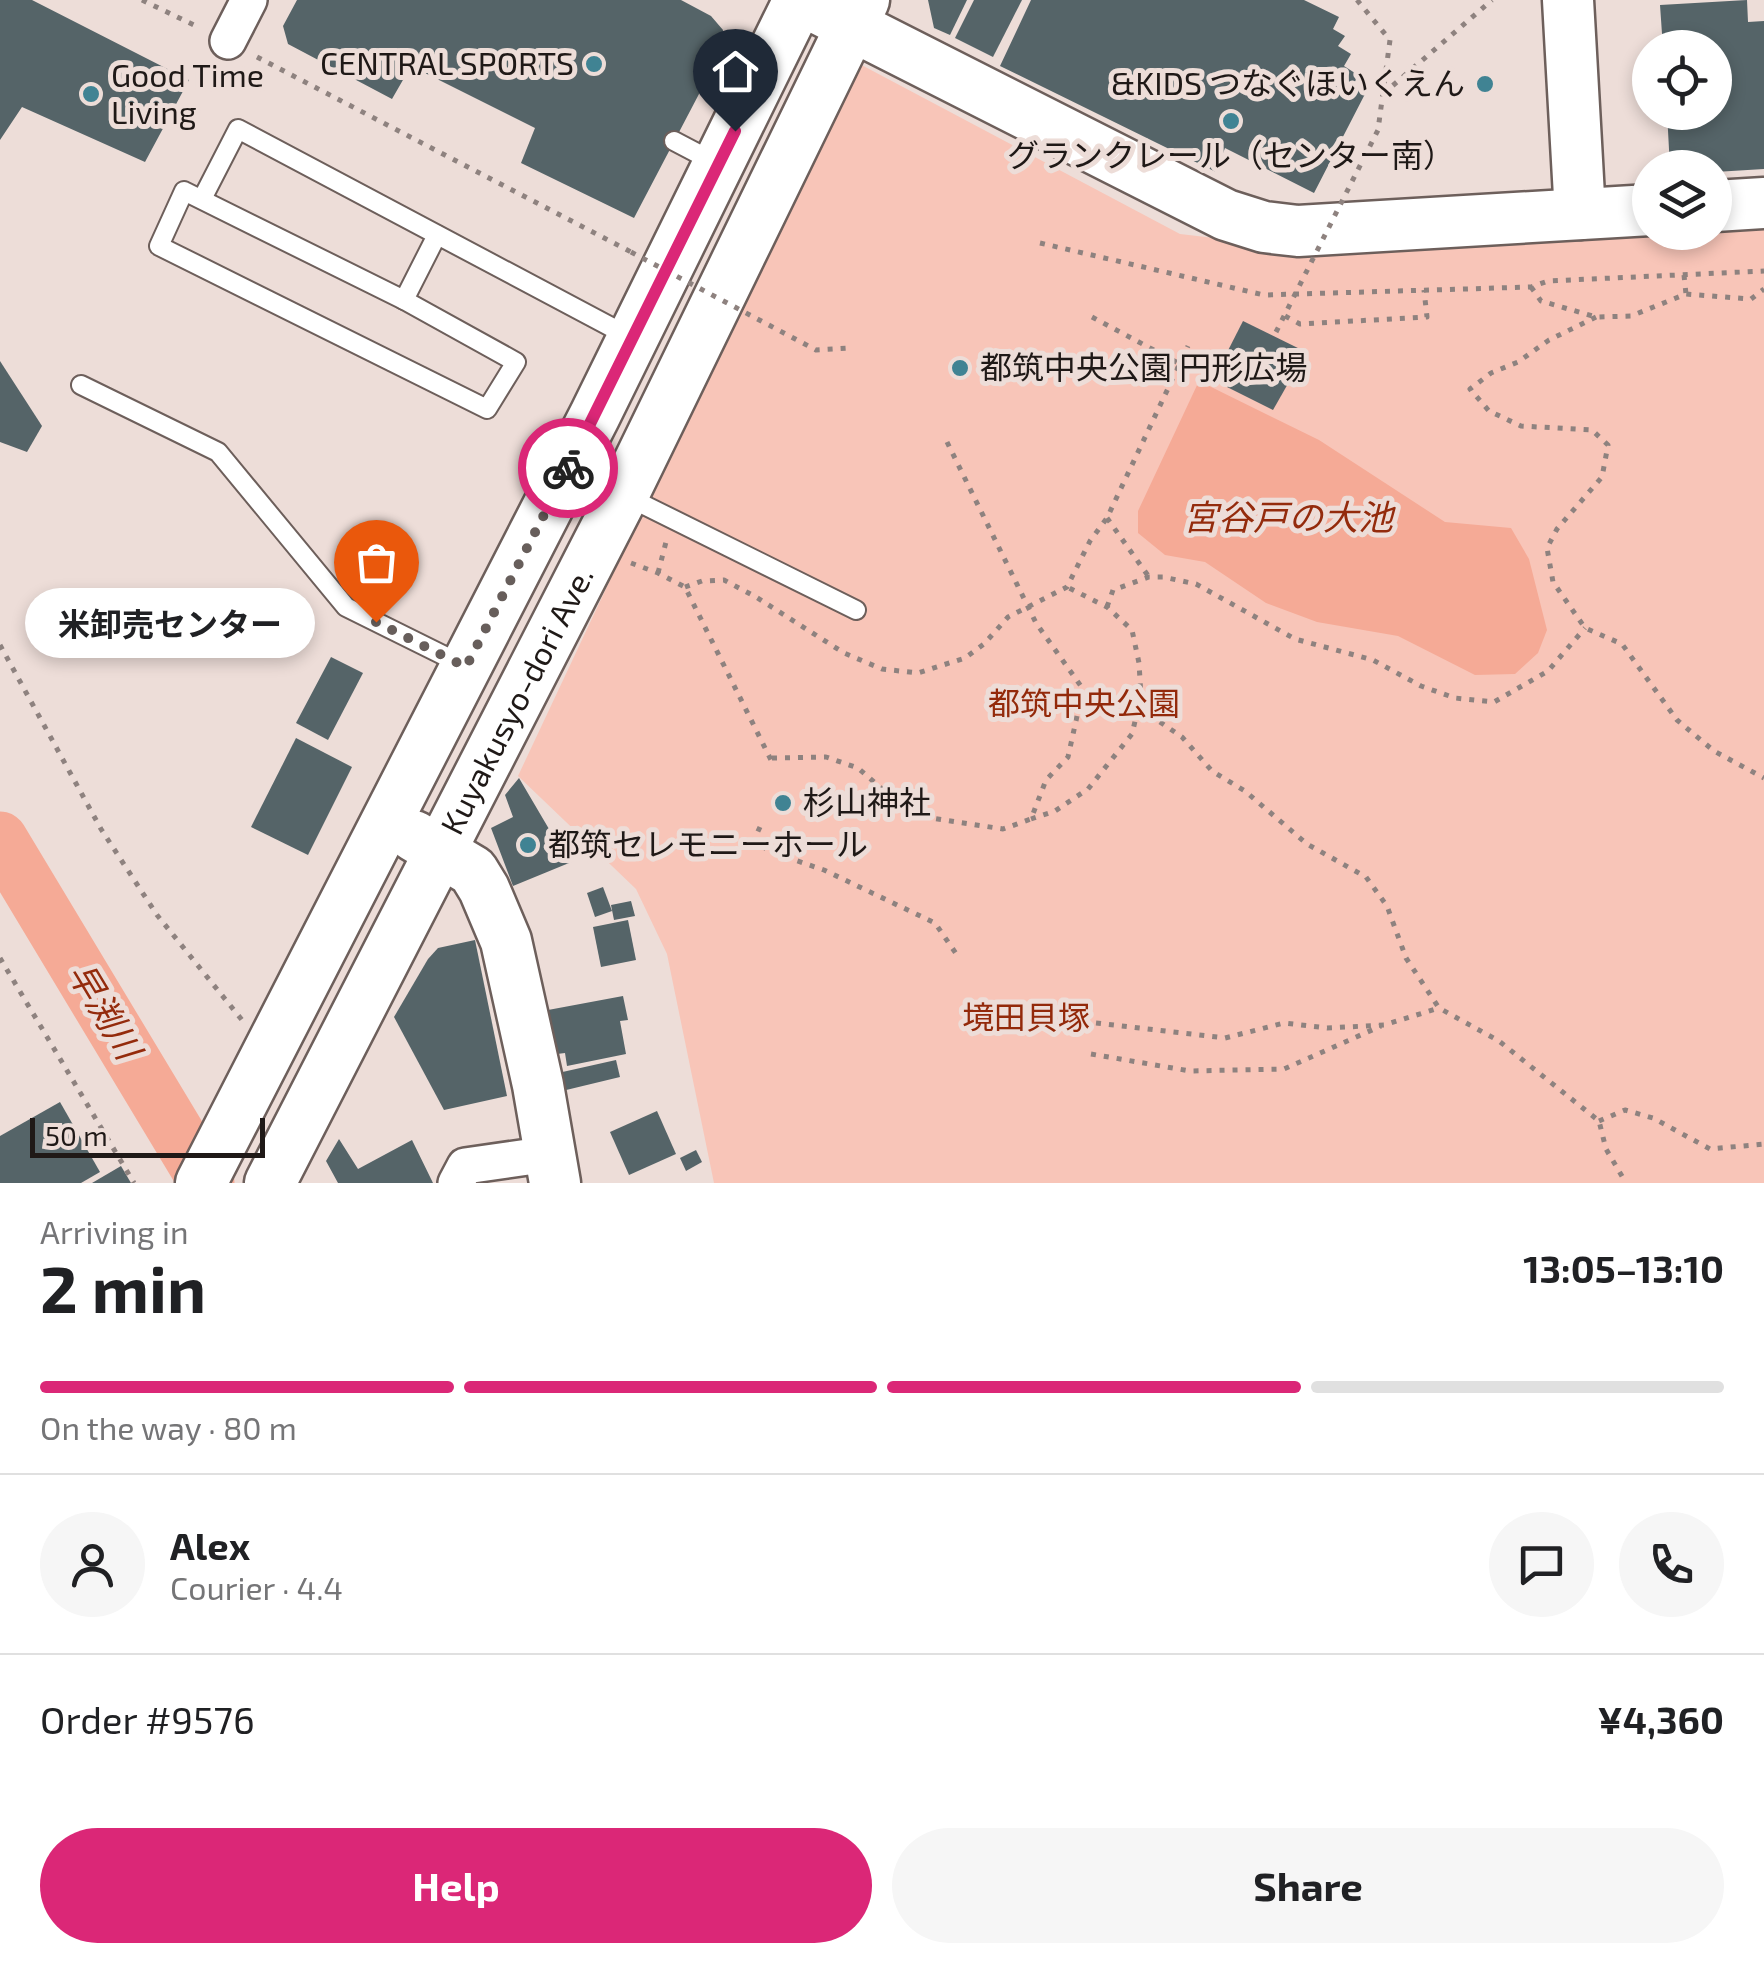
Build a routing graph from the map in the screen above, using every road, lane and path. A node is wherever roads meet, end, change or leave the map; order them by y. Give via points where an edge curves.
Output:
1 (142, 0) edge
2 (248, 0) edge
3 (801, 0) edge
4 (1357, 0) edge
5 (1492, 0) edge
6 (1568, 0) edge
7 (857, 13) edge
8 (228, 42) junction
9 (1383, 94) junction
10 (674, 142) dead end
11 (719, 164) junction
12 (202, 199) junction
13 (1764, 203) edge
14 (1732, 205) edge
15 (1632, 211) edge
16 (1580, 214) junction
17 (437, 235) junction
18 (1040, 243) dead end
19 (1764, 271) edge
20 (1684, 275) junction
21 (1531, 287) junction
22 (1764, 289) edge
23 (1424, 290) junction
24 (1686, 294) junction
25 (404, 300) junction
26 (1092, 316) dead end
27 (1285, 316) junction
28 (1596, 317) junction
29 (1276, 332) dead end
30 (633, 338) junction
31 (1188, 346) dead end
32 (851, 348) dead end
33 (1180, 364) junction
34 (82, 386) dead end
35 (947, 442) dead end
36 (624, 495) junction
37 (1107, 518) junction
38 (628, 562) dead end
39 (1148, 577) junction
40 (685, 586) junction
41 (1067, 587) junction
42 (1107, 607) junction
43 (856, 610) dead end
44 (1584, 628) junction
45 (0, 646) edge
46 (466, 667) junction
47 (1083, 689) junction
48 (1138, 707) junction
49 (772, 758) junction
50 (774, 766) dead end
51 (1764, 778) edge
52 (1031, 820) junction
53 (388, 821) junction
54 (760, 828) dead end
55 (442, 853) junction
56 (957, 954) dead end
57 (0, 958) edge
58 (1440, 1008) junction
59 (1096, 1023) dead end
60 (1384, 1025) junction
61 (248, 1026) dead end
62 (1091, 1054) dead end
63 (1599, 1120) junction
64 (1764, 1144) edge
65 (552, 1168) edge
66 (134, 1183) edge
67 (200, 1183) edge
68 (270, 1183) edge
69 (456, 1183) edge
70 (1626, 1183) edge

1 - 8 path
2 - 8 street
3 - 7 street
3 - 11 street, Kuyakusyo-dori Ave.
4 - 9 path via 1390,40
5 - 9 path
6 - 16 street
7 - 16 street via 1226,215 1264,227 1298,231
7 - 36 street, Kuyakusyo-dori Ave.
8 - 32 path, bridge via 816,350
9 - 27 path, bridge via 1378,130
10 - 11 lane
11 - 30 street, Kuyakusyo-dori Ave.
12 - 17 lane via 238,130
12 - 25 lane
12 - 25 lane via 184,191 159,246 487,409 516,362
13 - 14 street
15 - 16 street
17 - 25 lane
17 - 30 lane
18 - 23 path via 1264,295
19 - 20 path
20 - 21 path
20 - 24 path
21 - 23 path
21 - 28 path via 1541,301
22 - 24 path via 1751,299
23 - 27 path via 1428,317 1300,324
24 - 28 path via 1632,316
26 - 33 path
27 - 29 path, bridge
28 - 44 path via 1470,389 1489,410 1521,426 1592,430 1608,446 1602,477 1547,548 1553,582
30 - 46 street, Kuyakusyo-dori Ave.
31 - 33 path
33 - 37 path
34 - 46 lane via 218,452 346,607
35 - 47 path, bridge via 1036,623
36 - 43 lane
36 - 55 street, Kuyakusyo-dori Ave.
37 - 39 path
37 - 41 path
38 - 40 path
39 - 42 path via 1112,590
39 - 44 path via 1196,584 1294,640 1373,660 1454,698 1494,702 1548,671
40 - 41 path via 724,580 844,653 882,669 918,672 965,658 1008,617
40 - 49 path
41 - 42 path
42 - 48 path via 1132,630
44 - 51 path via 1622,644 1677,720
45 - 61 path via 101,829 157,915
46 - 53 street, Kuyakusyo-dori Ave.
47 - 48 path
47 - 52 path via 1068,757 1046,780
48 - 52 path via 1132,734 1088,790
48 - 58 path via 1306,844 1366,877 1386,906 1406,958
49 - 50 path
49 - 52 path via 826,757 858,768 888,796 931,818 1003,830
53 - 55 street
53 - 67 street, Kuyakusyo-dori Ave.
54 - 56 path via 754,842 935,924
55 - 65 street via 474,871 506,940
55 - 68 street, Kuyakusyo-dori Ave.
57 - 66 path
58 - 60 path
58 - 63 path via 1500,1041
59 - 60 path via 1225,1038 1284,1023
60 - 62 path via 1284,1069 1190,1071
63 - 64 path via 1625,1110 1710,1149
63 - 70 path
65 - 69 street via 465,1166

